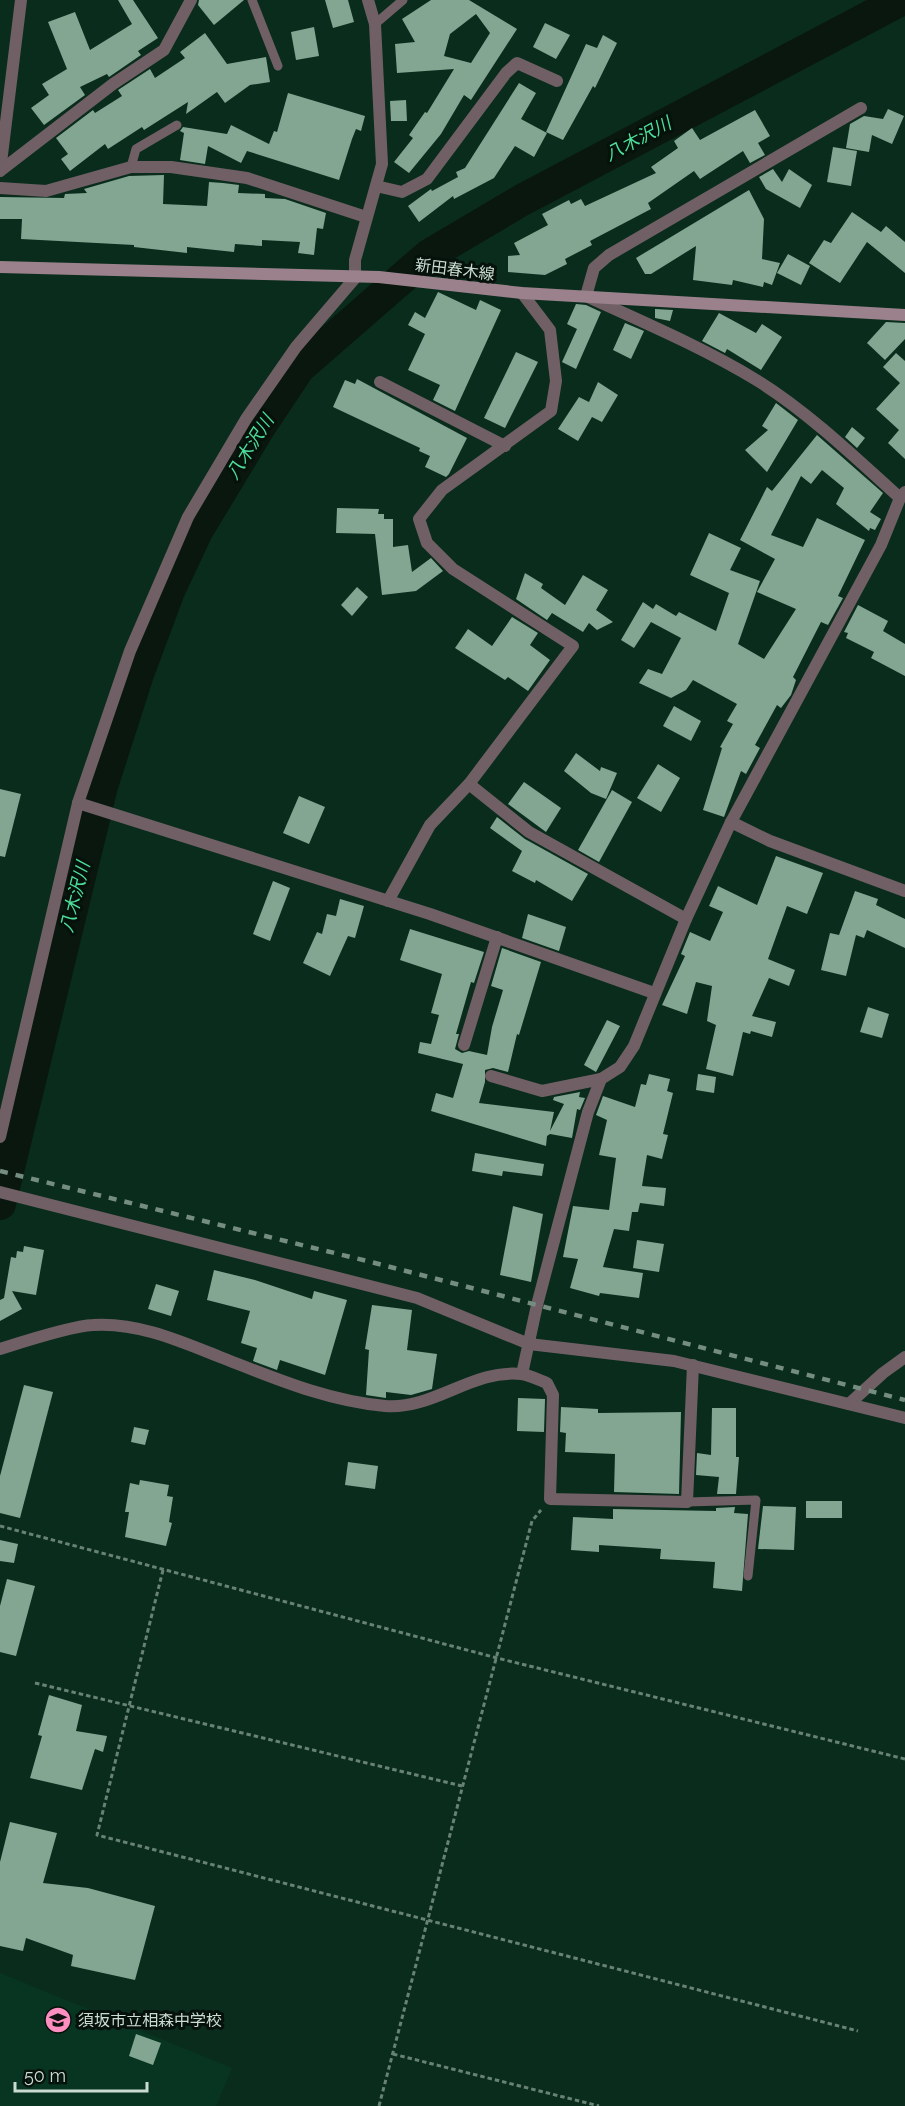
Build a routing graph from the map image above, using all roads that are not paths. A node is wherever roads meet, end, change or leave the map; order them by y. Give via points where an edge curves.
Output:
1 (21, 0) edge
2 (191, 0) edge
3 (252, 0) edge
4 (369, 0) edge
5 (403, 0) edge
6 (375, 24) junction
7 (278, 66) dead end
8 (557, 81) dead end
9 (861, 108) dead end
10 (177, 125) dead end
11 (131, 167) junction
12 (0, 171) edge
13 (376, 186) junction
14 (0, 188) edge
15 (366, 217) junction
16 (0, 267) edge
17 (355, 278) junction
18 (522, 293) junction
19 (586, 296) junction
20 (905, 315) edge
21 (380, 382) dead end
22 (505, 446) junction
23 (903, 495) edge
24 (469, 784) junction
25 (82, 804) junction
26 (731, 822) junction
27 (905, 891) edge
28 (388, 901) junction
29 (686, 919) junction
30 (497, 937) junction
31 (654, 993) junction
32 (464, 1045) dead end
33 (491, 1076) dead end
34 (601, 1079) junction
35 (0, 1137) edge
36 (0, 1192) edge
37 (529, 1344) junction
38 (0, 1349) edge
39 (905, 1358) edge
40 (693, 1365) junction
41 (522, 1374) junction
42 (849, 1404) junction
43 (905, 1418) edge
44 (687, 1502) junction
45 (748, 1576) dead end

1 - 12 street
2 - 12 street via 164,50 112,84
3 - 7 lane
4 - 6 street
5 - 6 lane
6 - 13 street via 382,164
8 - 13 street via 517,63 427,179 402,192
9 - 19 street via 609,255 594,268
10 - 11 lane via 136,149
11 - 14 street via 46,192
11 - 15 street via 171,167 247,178
13 - 15 street
15 - 17 street via 355,260
16 - 17 main road, 新田春木線
17 - 18 main road, 新田春木線
17 - 25 street via 296,347 246,419 188,517 130,651
18 - 19 main road, 新田春木線
18 - 22 street via 550,330 556,381 551,411
19 - 20 main road, 新田春木線
19 - 23 street via 759,382
21 - 22 street
22 - 24 street via 442,490 419,519 427,543 453,569 573,646
23 - 26 street via 881,545
24 - 28 street via 430,825
24 - 29 street via 529,832
25 - 28 street
25 - 35 street
26 - 27 street via 770,841
26 - 29 street
28 - 30 street
29 - 31 street
30 - 31 street
30 - 32 street
31 - 34 street via 634,1046 620,1068
33 - 34 street via 542,1091
34 - 37 street via 588,1112
36 - 37 street via 417,1298
37 - 40 street
37 - 41 street
38 - 41 street via 92,1325 140,1329 343,1401 387,1406 413,1405 485,1376
39 - 42 street
40 - 42 street
40 - 44 street
41 - 44 street via 547,1383 553,1395 550,1499
42 - 43 street
44 - 45 lane via 756,1500

